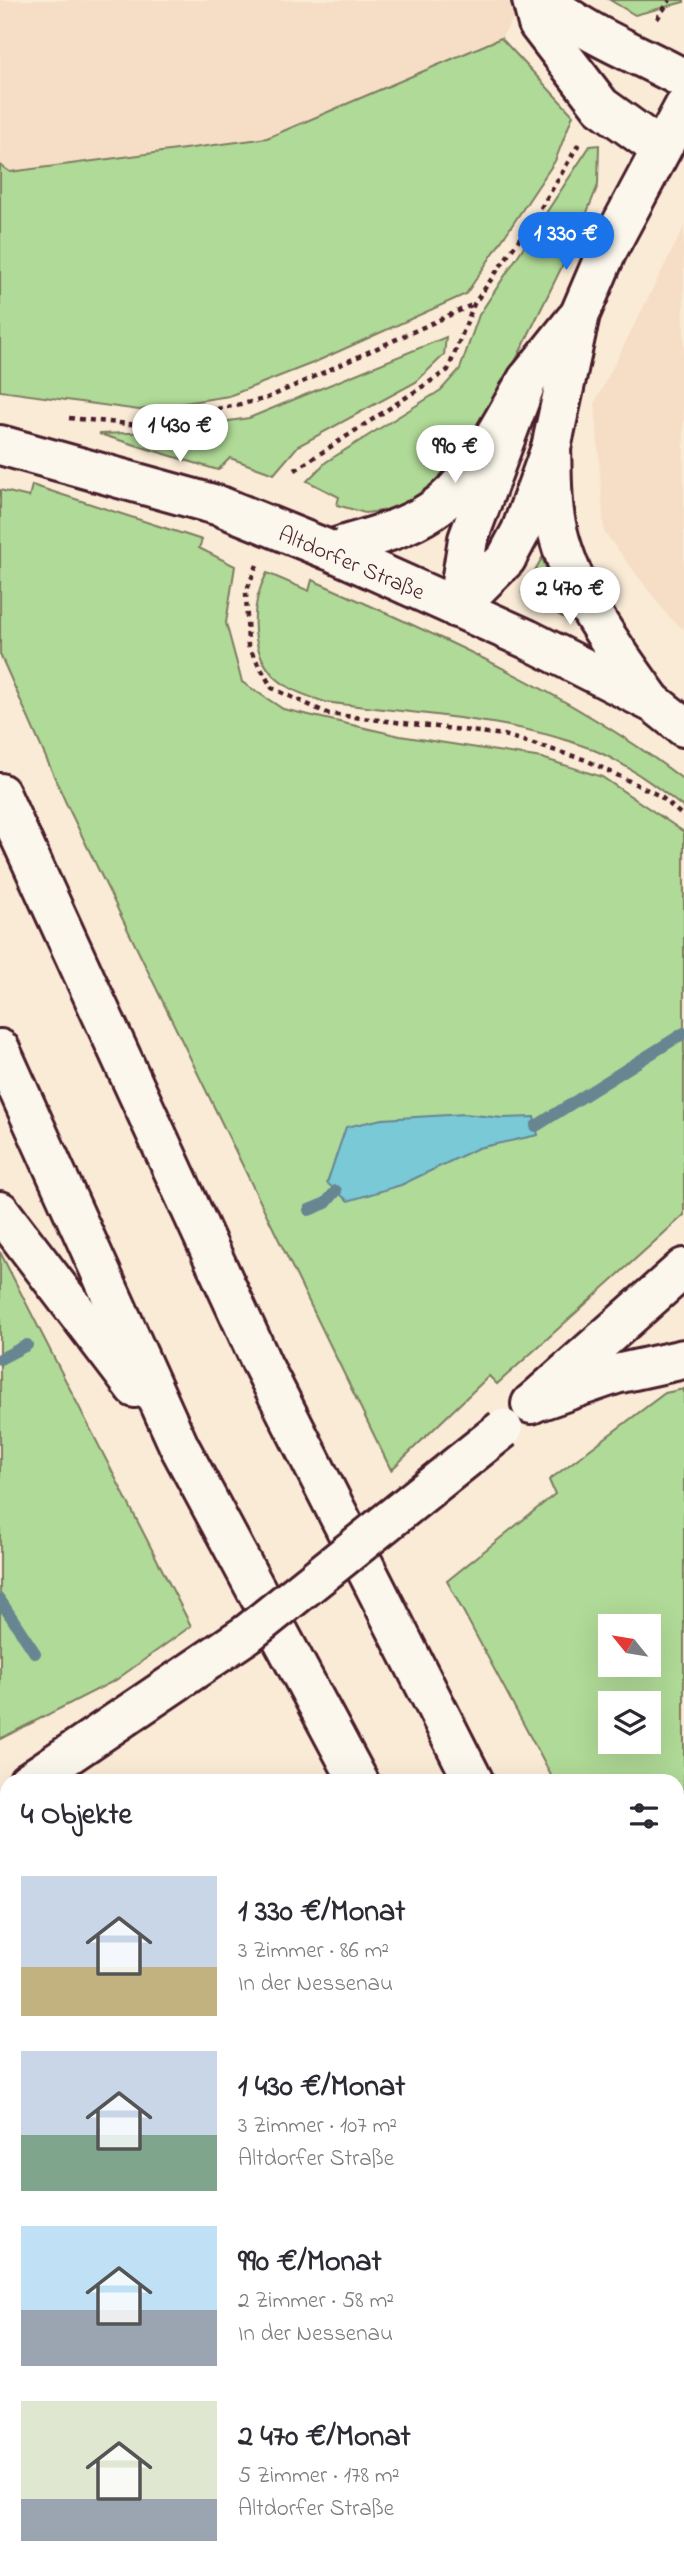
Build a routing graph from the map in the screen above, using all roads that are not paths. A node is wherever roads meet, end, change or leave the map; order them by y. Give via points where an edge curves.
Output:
1 (532, 0) edge
2 (546, 0) edge
3 (684, 79) edge
4 (674, 135) edge
5 (580, 314) junction
6 (527, 380) junction
7 (2, 445) edge
8 (551, 448) junction
9 (329, 550) junction
10 (457, 608) junction
11 (669, 716) edge
12 (0, 793) edge
13 (0, 1049) edge
14 (0, 1212) edge
15 (684, 1269) edge
16 (684, 1359) edge
17 (532, 1403) junction
18 (179, 1446) junction
19 (40, 1774) edge
20 (355, 1774) edge
21 (470, 1774) edge

1 - 4 main road via 538,24 601,106
2 - 3 main road via 565,17
4 - 5 main road via 606,253
5 - 6 main road
5 - 8 main road
6 - 9 main road via 460,487 407,524
6 - 10 main road via 468,539
7 - 9 main road, Altdorfer Straße, bridge via 220,506
8 - 10 main road via 506,559
8 - 11 main road via 555,519 573,577 603,632
9 - 10 main road, Altdorfer Straße
10 - 11 main road, Altdorfer Straße via 527,639
12 - 21 main road via 262,1364
13 - 18 main road
14 - 18 main road
15 - 17 main road
16 - 17 main road via 616,1374
17 - 19 main road, bridge via 301,1593
18 - 20 main road

